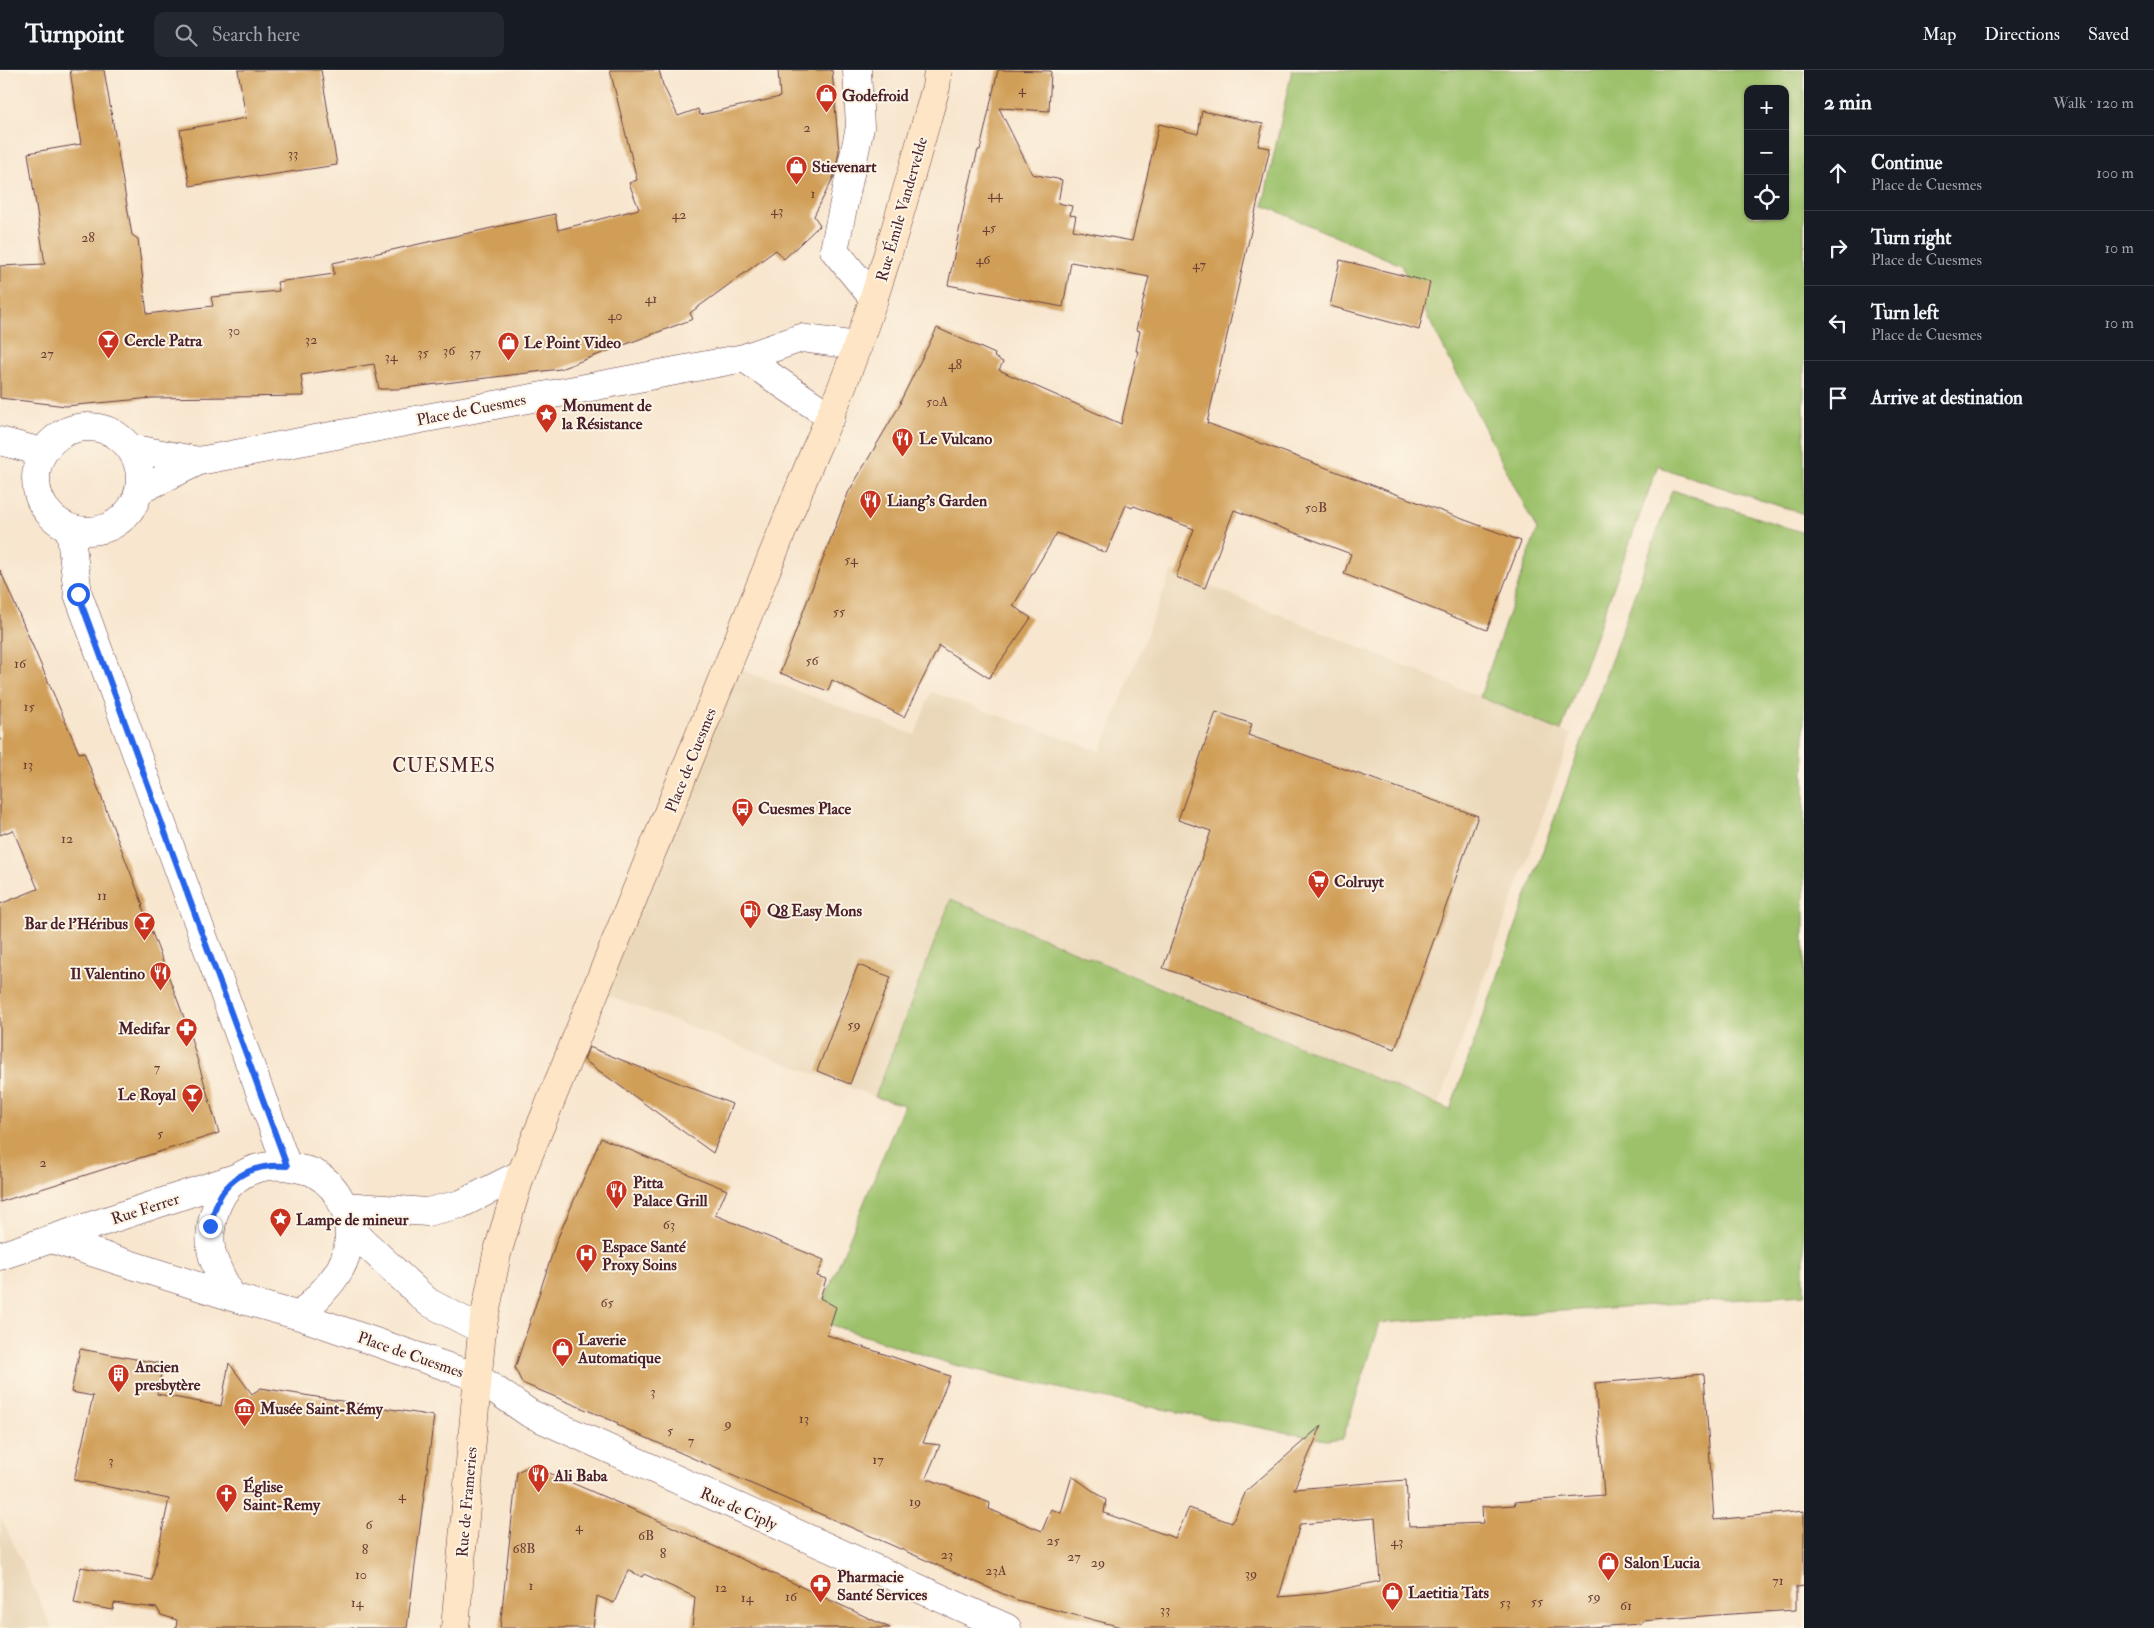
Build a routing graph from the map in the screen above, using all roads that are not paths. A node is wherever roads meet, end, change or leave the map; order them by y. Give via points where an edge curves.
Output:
1 (857, 70) edge
2 (938, 70) edge
3 (874, 299) junction
4 (862, 336) junction
5 (744, 358) junction
6 (831, 417) junction
7 (0, 441) edge
8 (130, 448) junction
9 (42, 452) junction
10 (199, 461) junction
11 (140, 490) junction
12 (70, 529) junction
13 (287, 1166) junction
14 (521, 1174) junction
15 (239, 1177) junction
16 (347, 1217) junction
17 (51, 1239) junction
18 (0, 1256) edge
19 (232, 1297) junction
20 (300, 1316) junction
21 (482, 1330) junction
22 (477, 1376) junction
23 (455, 1628) edge
24 (1007, 1628) edge

1 - 3 street via 860,126 834,250
2 - 3 main road, Rue Émile Vandervelde via 936,87
3 - 4 main road, Rue Émile Vandervelde
4 - 5 street, Place de Cuesmes via 801,338
4 - 6 main road, Place de Cuesmes
5 - 6 street
5 - 10 street, Place de Cuesmes
6 - 14 main road, Place de Cuesmes
7 - 9 street
8 - 9 street via 117,435 98,428 81,427 67,431
8 - 10 street
8 - 11 street via 137,459
9 - 12 street via 36,476 38,496 46,512
10 - 11 street
11 - 12 street via 132,508 121,520 102,530
12 - 13 street via 78,594
13 - 15 street via 256,1168
13 - 16 street via 314,1172 330,1185
14 - 16 street via 461,1204 427,1212
14 - 21 main road, Place de Cuesmes via 497,1254
15 - 17 street, Rue Ferrer
15 - 19 street via 222,1194 210,1226 211,1250
16 - 20 street via 346,1256 335,1277
16 - 21 street via 428,1302
17 - 18 street, Rue Ferrer
17 - 19 street
19 - 20 street, Place de Cuesmes
20 - 22 street, Place de Cuesmes
21 - 22 main road, Place de Cuesmes
22 - 23 main road, Rue de Frameries
22 - 24 street, Rue de Ciply via 529,1413

